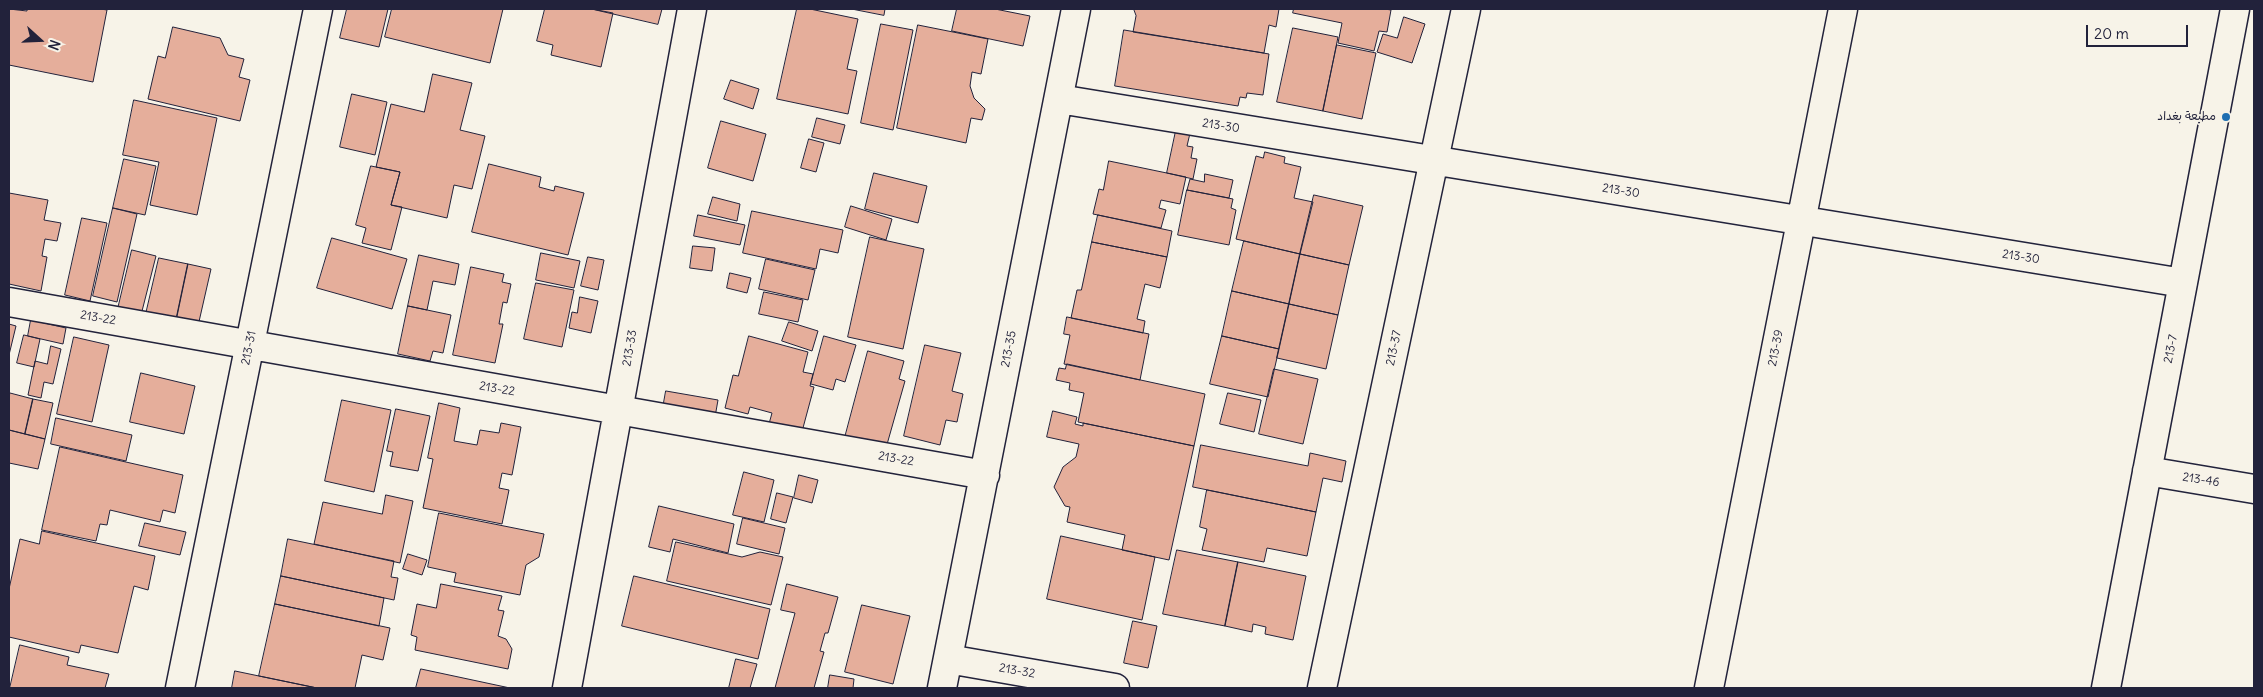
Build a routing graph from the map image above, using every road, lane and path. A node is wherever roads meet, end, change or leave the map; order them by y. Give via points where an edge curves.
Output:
1 (318, 9) edge
2 (692, 9) edge
3 (1076, 9) edge
4 (1466, 9) edge
5 (1843, 9) edge
6 (2235, 9) edge
7 (1059, 99) junction
8 (1434, 160) junction
9 (1801, 220) junction
10 (2183, 284) junction
11 (9, 302) edge
12 (249, 345) junction
13 (618, 410) junction
14 (2147, 472) junction
15 (985, 475) junction
16 (2254, 489) edge
17 (948, 659) junction
18 (180, 688) edge
19 (567, 688) edge
20 (942, 688) edge
21 (1115, 688) edge
22 (1322, 688) edge
23 (1709, 688) edge
24 (2106, 688) edge

1 - 12 street, 213-31
2 - 13 street, 213-33
3 - 7 street, 213-35
4 - 8 street, 213-37
5 - 9 street, 213-39
6 - 10 street, 213-7
7 - 8 street, 213-30
7 - 15 street, 213-35
8 - 9 street, 213-30
8 - 22 street, 213-37
9 - 10 street, 213-30
9 - 23 street, 213-39
10 - 14 street, 213-7
11 - 12 street, 213-22
12 - 13 street, 213-22
12 - 18 street, 213-31
13 - 15 street, 213-22
13 - 19 street, 213-33
14 - 16 street, 213-46
14 - 24 street, 213-7
15 - 17 street, 213-35
17 - 20 street, 213-35
17 - 21 street, 213-32

